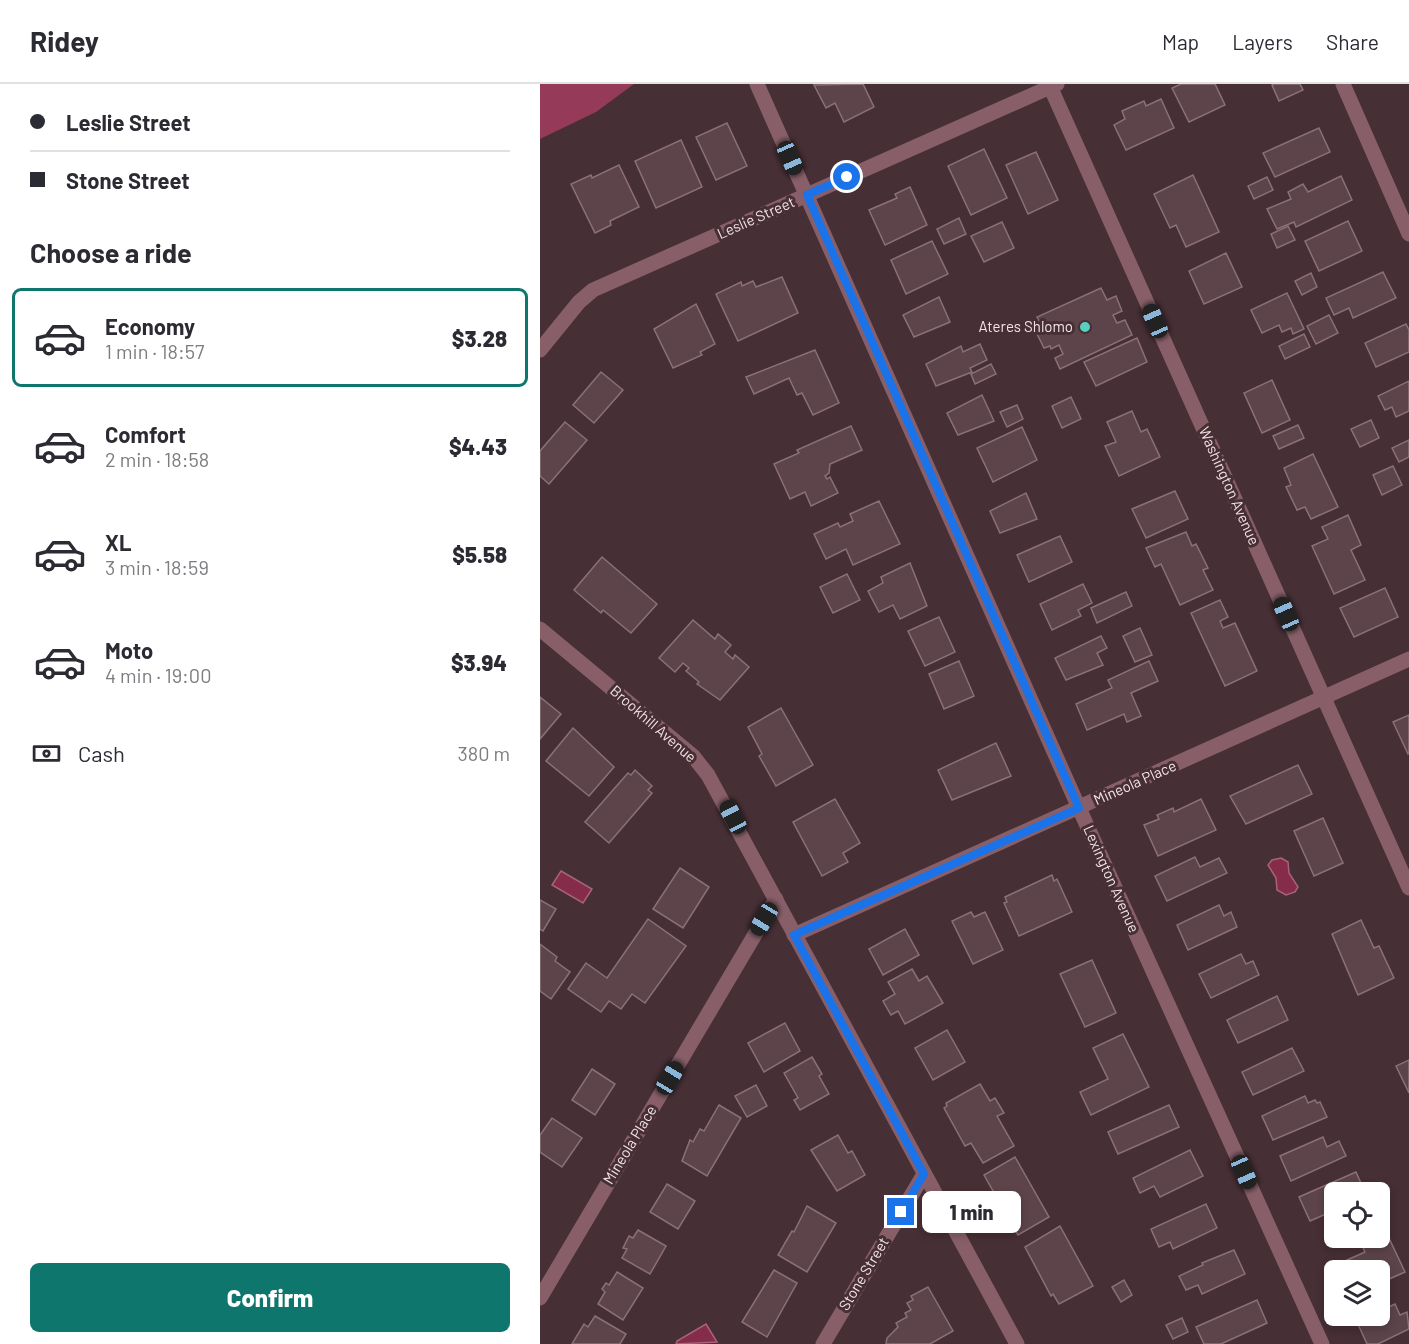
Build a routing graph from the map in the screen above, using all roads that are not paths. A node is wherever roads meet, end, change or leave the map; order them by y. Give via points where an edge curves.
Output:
1 (757, 84) edge
2 (1343, 84) edge
3 (1052, 85) edge
4 (807, 195) junction
5 (1409, 234) edge
6 (540, 350) edge
7 (540, 629) edge
8 (1409, 659) edge
9 (1324, 697) junction
10 (1079, 808) junction
11 (1409, 888) edge
12 (776, 899) junction
13 (794, 935) junction
14 (924, 1174) junction
15 (540, 1298) edge
16 (823, 1344) edge
17 (1017, 1344) edge
18 (1322, 1344) edge

1 - 4 street, Lexington Avenue
2 - 5 street
3 - 4 street, Leslie Street
3 - 9 street, Washington Avenue
4 - 6 street, Leslie Street via 593,290
4 - 10 street, Lexington Avenue
7 - 12 street, Brookhill Avenue via 693,756 722,797
8 - 9 street, Mineola Place
9 - 10 street, Mineola Place
9 - 11 street, Washington Avenue
10 - 13 street, Mineola Place
10 - 18 street, Lexington Avenue
12 - 13 street, Brookhill Avenue
12 - 15 street, Mineola Place
13 - 14 street, Brookhill Avenue
14 - 16 street, Stone Street
14 - 17 street, Brookhill Avenue

